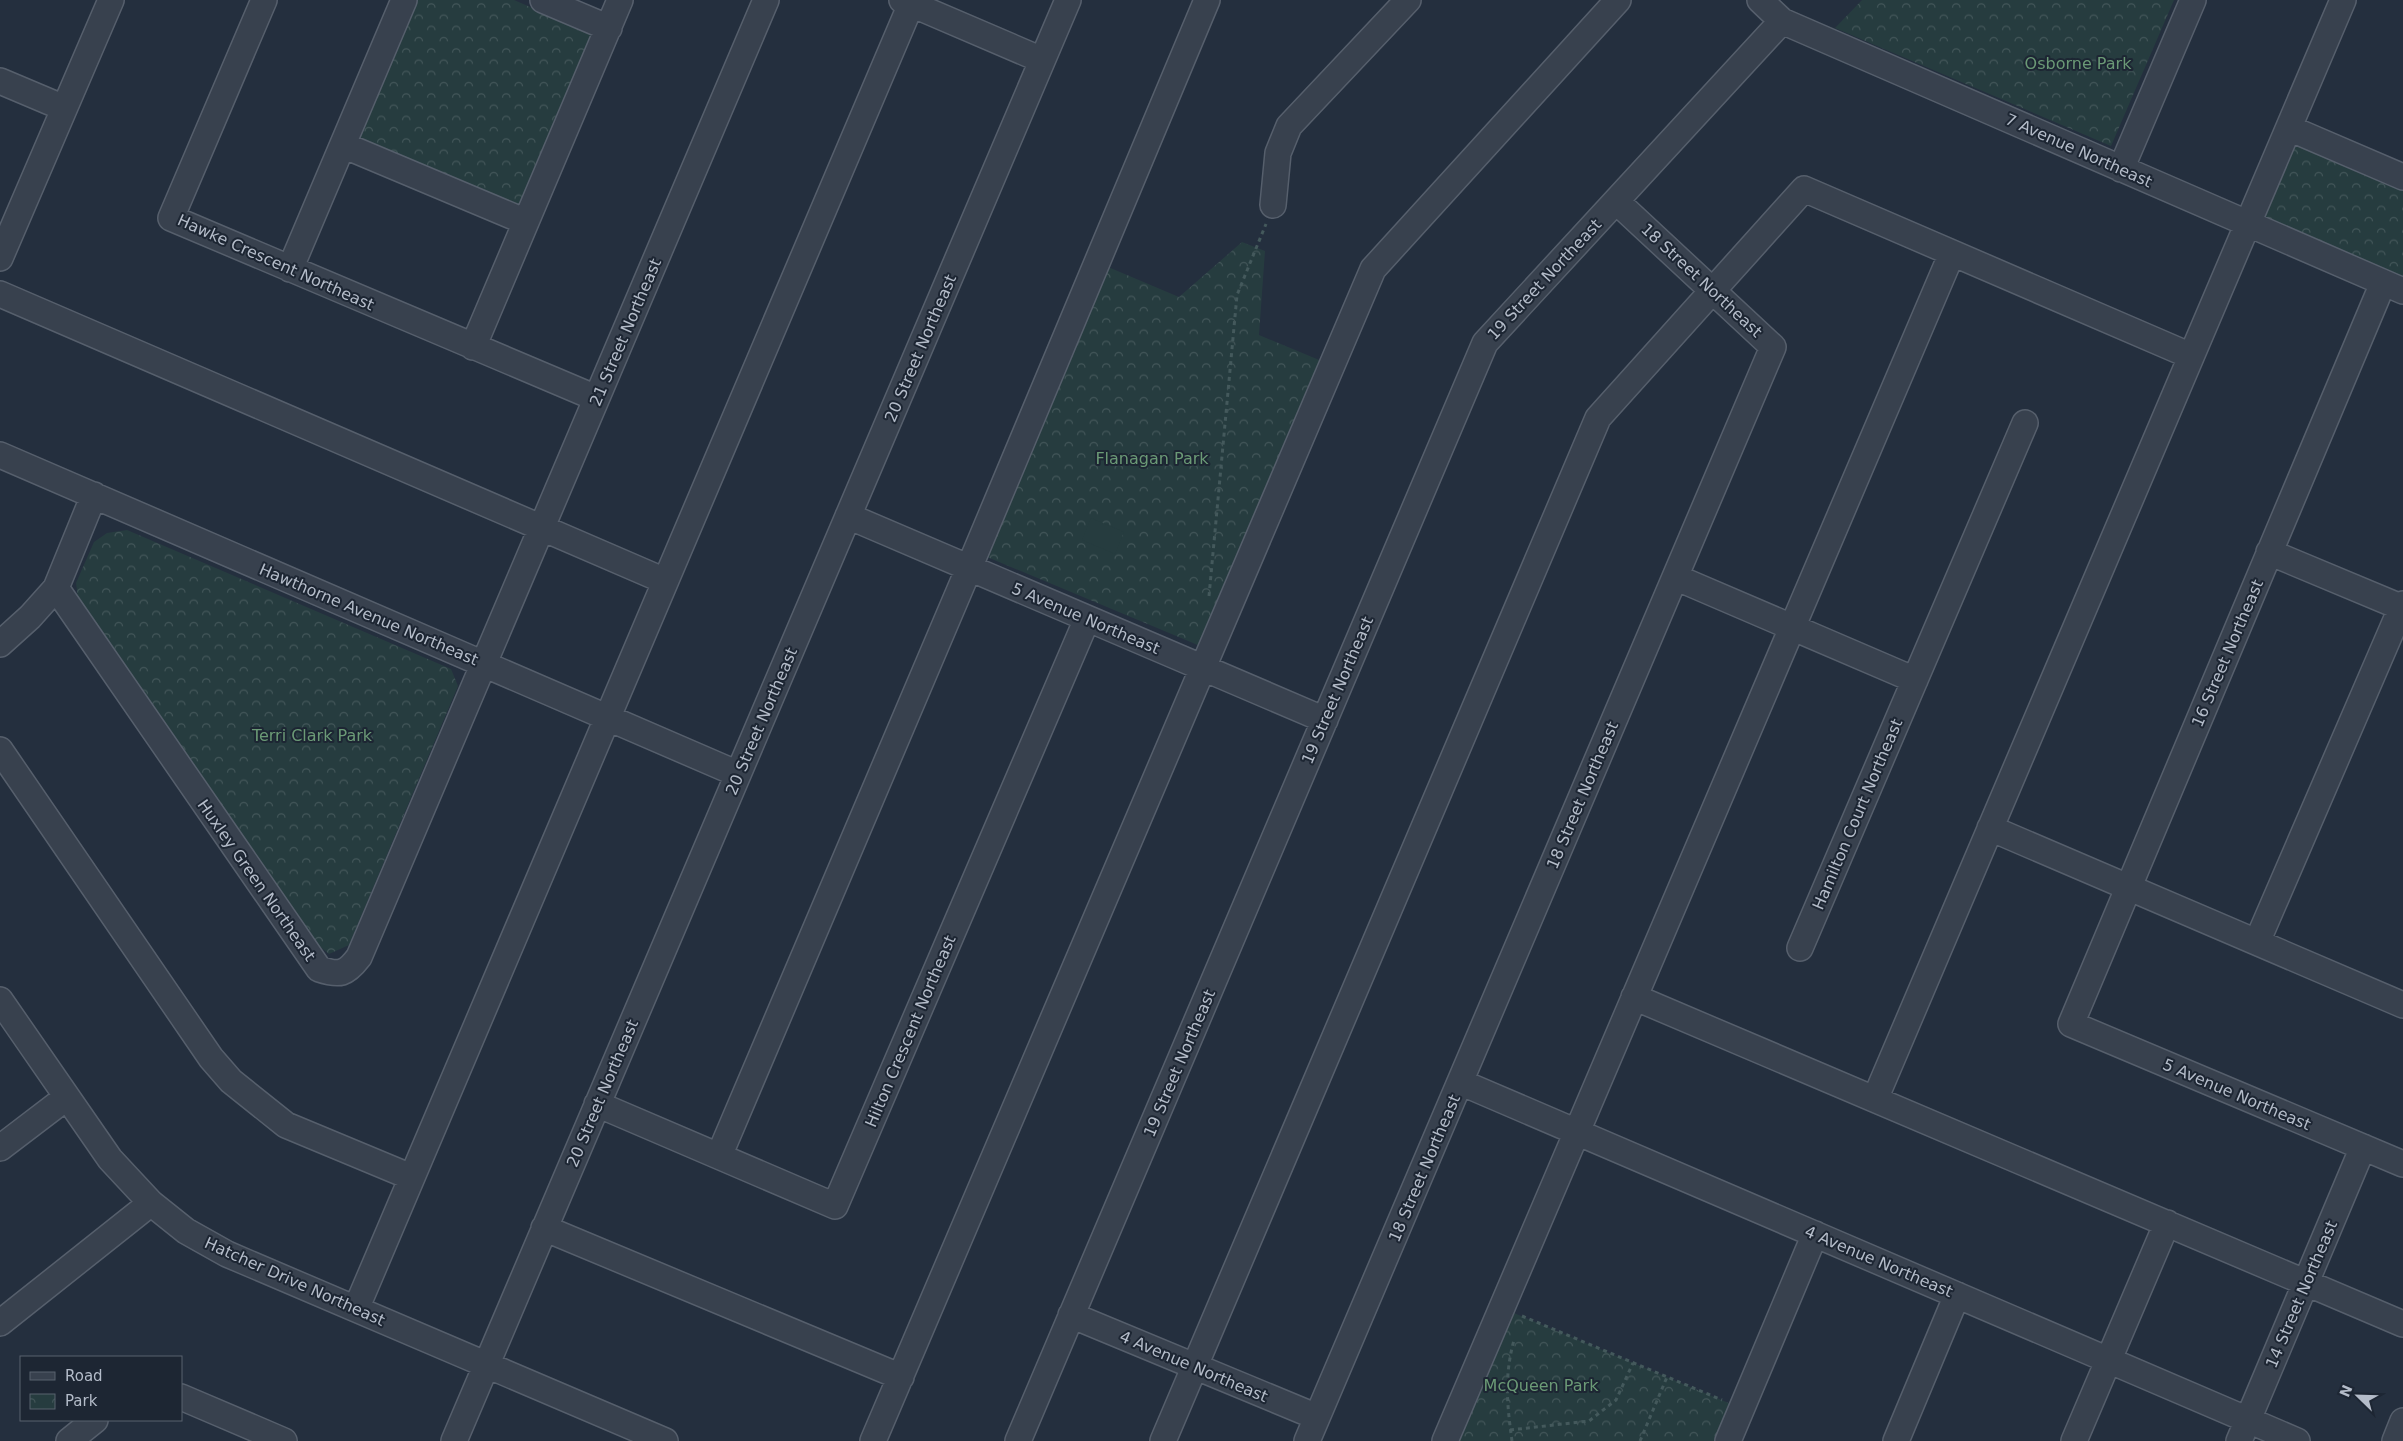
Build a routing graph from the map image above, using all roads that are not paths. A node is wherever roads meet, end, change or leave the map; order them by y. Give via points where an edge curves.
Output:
1 (111, 0) edge
2 (264, 0) edge
3 (404, 0) edge
4 (543, 0) edge
5 (620, 0) edge
6 (766, 0) edge
7 (1068, 0) edge
8 (1207, 0) edge
9 (1408, 0) edge
10 (1618, 0) edge
11 (1760, 0) edge
12 (2193, 0) edge
13 (2344, 0) edge
14 (906, 2) edge
15 (1782, 21) junction
16 (608, 28) junction
17 (1042, 60) junction
18 (0, 81) edge
19 (64, 108) junction
20 (2289, 128) junction
21 (343, 145) junction
22 (2121, 169) junction
23 (2403, 177) edge
24 (1616, 201) junction
25 (1273, 205) road end
26 (526, 222) junction
27 (2248, 224) junction
28 (1952, 253) junction
29 (0, 258) edge
30 (290, 269) junction
31 (2393, 287) edge
32 (1713, 290) junction
33 (0, 294) edge
34 (473, 347) junction
35 (2191, 356) junction
36 (596, 398) junction
37 (2025, 422) dead end
38 (0, 455) edge
39 (94, 496) junction
40 (848, 516) junction
41 (541, 528) junction
42 (2269, 552) junction
43 (969, 568) junction
44 (1675, 577) junction
45 (665, 581) junction
46 (56, 588) junction
47 (2402, 607) edge
48 (1087, 619) junction
49 (1792, 627) junction
50 (0, 644) edge
51 (483, 663) junction
52 (1203, 668) junction
53 (1915, 680) junction
54 (608, 718) junction
55 (1325, 720) junction
56 (0, 750) edge
57 (738, 774) junction
58 (1990, 828) junction
59 (2129, 887) junction
60 (2257, 942) junction
61 (1800, 948) dead end
62 (1634, 997) junction
63 (0, 1000) edge
64 (2403, 1005) edge
65 (2071, 1024) joint
66 (1460, 1082) junction
67 (66, 1097) junction
68 (1874, 1099) junction
69 (597, 1104) junction
70 (1577, 1132) junction
71 (2363, 1147) junction
72 (0, 1148) edge
73 (719, 1156) junction
74 (2403, 1164) edge
75 (411, 1177) junction
76 (151, 1203) junction
77 (2167, 1223) junction
78 (544, 1228) junction
79 (1815, 1234) junction
80 (2306, 1283) junction
81 (1957, 1295) junction
82 (356, 1309) junction
83 (1072, 1315) junction
84 (0, 1323) edge
85 (2403, 1324) edge
86 (2108, 1360) junction
87 (486, 1365) junction
88 (1194, 1366) junction
89 (901, 1377) junction
90 (182, 1397) edge
91 (1317, 1417) junction
92 (94, 1421) edge
93 (2403, 1421) edge
94 (2244, 1431) edge
95 (69, 1441) edge
96 (284, 1441) edge
97 (454, 1441) edge
98 (665, 1441) edge
99 (873, 1441) edge
100 (1018, 1441) edge
101 (1163, 1441) edge
102 (1307, 1441) edge
103 (1445, 1441) edge
104 (1728, 1441) edge
105 (1896, 1441) edge
106 (2074, 1441) edge
107 (2297, 1441) edge
108 (2395, 1441) edge

1 - 19 street
2 - 30 street, Hawke Crescent Northeast via 171,218
3 - 21 street
4 - 16 street
5 - 16 street
6 - 36 street, 21 Street Northeast
7 - 17 street, 20 Street Northeast
8 - 43 street
9 - 25 street via 1289,126 1278,153
10 - 52 street via 1372,269
11 - 15 street, 7 Avenue Northeast
12 - 22 street
13 - 20 street
14 - 17 street
14 - 45 street
15 - 22 street, 7 Avenue Northeast
15 - 24 street, 19 Street Northeast
16 - 26 street
17 - 40 street, 20 Street Northeast
18 - 19 street
19 - 29 street
20 - 23 street
20 - 27 street
21 - 26 street
21 - 30 street
22 - 27 street, 7 Avenue Northeast
24 - 32 street, 18 Street Northeast
24 - 55 street, 19 Street Northeast via 1485,343
26 - 34 street
27 - 31 street, 7 Avenue Northeast
27 - 35 street
28 - 32 street via 1804,189
28 - 35 street
28 - 49 street
30 - 34 street, Hawke Crescent Northeast
31 - 42 street, 16 Street Northeast
32 - 44 street, 18 Street Northeast via 1773,347
32 - 88 street via 1598,418
33 - 41 street
34 - 36 street, Hawke Crescent Northeast
35 - 58 street
36 - 41 street, 21 Street Northeast
37 - 53 street, Hamilton Court Northeast
38 - 39 street, Hawthorne Avenue Northeast
39 - 46 street
39 - 51 street, Hawthorne Avenue Northeast
40 - 43 street, 5 Avenue Northeast
40 - 57 street, 20 Street Northeast
41 - 45 street
41 - 51 street, 21 Street Northeast
42 - 47 street
42 - 59 street, 16 Street Northeast
43 - 48 street, 5 Avenue Northeast
43 - 73 street
44 - 49 street
44 - 66 street, 18 Street Northeast
45 - 54 street
46 - 50 street
46 - 51 street, Huxley Green Northeast via 306,951 319,969 334,974 349,969 359,957
47 - 60 street
48 - 52 street, 5 Avenue Northeast
48 - 73 street, Hilton Crescent Northeast via 835,1206
49 - 53 street
49 - 62 street
51 - 54 street, Hawthorne Avenue Northeast
52 - 55 street, 5 Avenue Northeast
52 - 89 street
53 - 61 street, Hamilton Court Northeast
54 - 57 street, Hawthorne Avenue Northeast
54 - 75 street
55 - 83 street, 19 Street Northeast
56 - 75 street via 211,1058 231,1081 286,1125
57 - 69 street, 20 Street Northeast
58 - 59 street
58 - 68 street
59 - 60 street
59 - 65 street, 16 Street Northeast
60 - 64 street
62 - 68 street
62 - 70 street
63 - 67 street, Hatcher Drive Northeast
65 - 71 street, 5 Avenue Northeast
66 - 70 street, 4 Avenue Northeast
66 - 91 street, 18 Street Northeast
67 - 72 street
67 - 76 street, Hatcher Drive Northeast via 110,1159
68 - 77 street
69 - 73 street, Hilton Crescent Northeast
69 - 78 street, 20 Street Northeast
70 - 79 street, 4 Avenue Northeast
70 - 103 street
71 - 74 street, 5 Avenue Northeast
71 - 80 street, 14 Street Northeast
75 - 82 street
76 - 82 street, Hatcher Drive Northeast via 186,1231 227,1254
76 - 84 street
77 - 80 street
77 - 86 street
78 - 87 street, 20 Street Northeast
78 - 89 street
79 - 81 street, 4 Avenue Northeast
79 - 104 street
80 - 85 street
80 - 94 street, 14 Street Northeast
81 - 86 street, 4 Avenue Northeast
81 - 105 street
82 - 87 street, Hatcher Drive Northeast
83 - 88 street, 4 Avenue Northeast
83 - 100 street, 19 Street Northeast
86 - 94 street, 4 Avenue Northeast
86 - 106 street
87 - 97 street, 20 Street Northeast
87 - 98 street, Hatcher Drive Northeast
88 - 91 street, 4 Avenue Northeast
88 - 101 street
89 - 99 street
90 - 96 street
91 - 102 street, 18 Street Northeast
92 - 95 street
93 - 108 street
94 - 107 street, 4 Avenue Northeast

